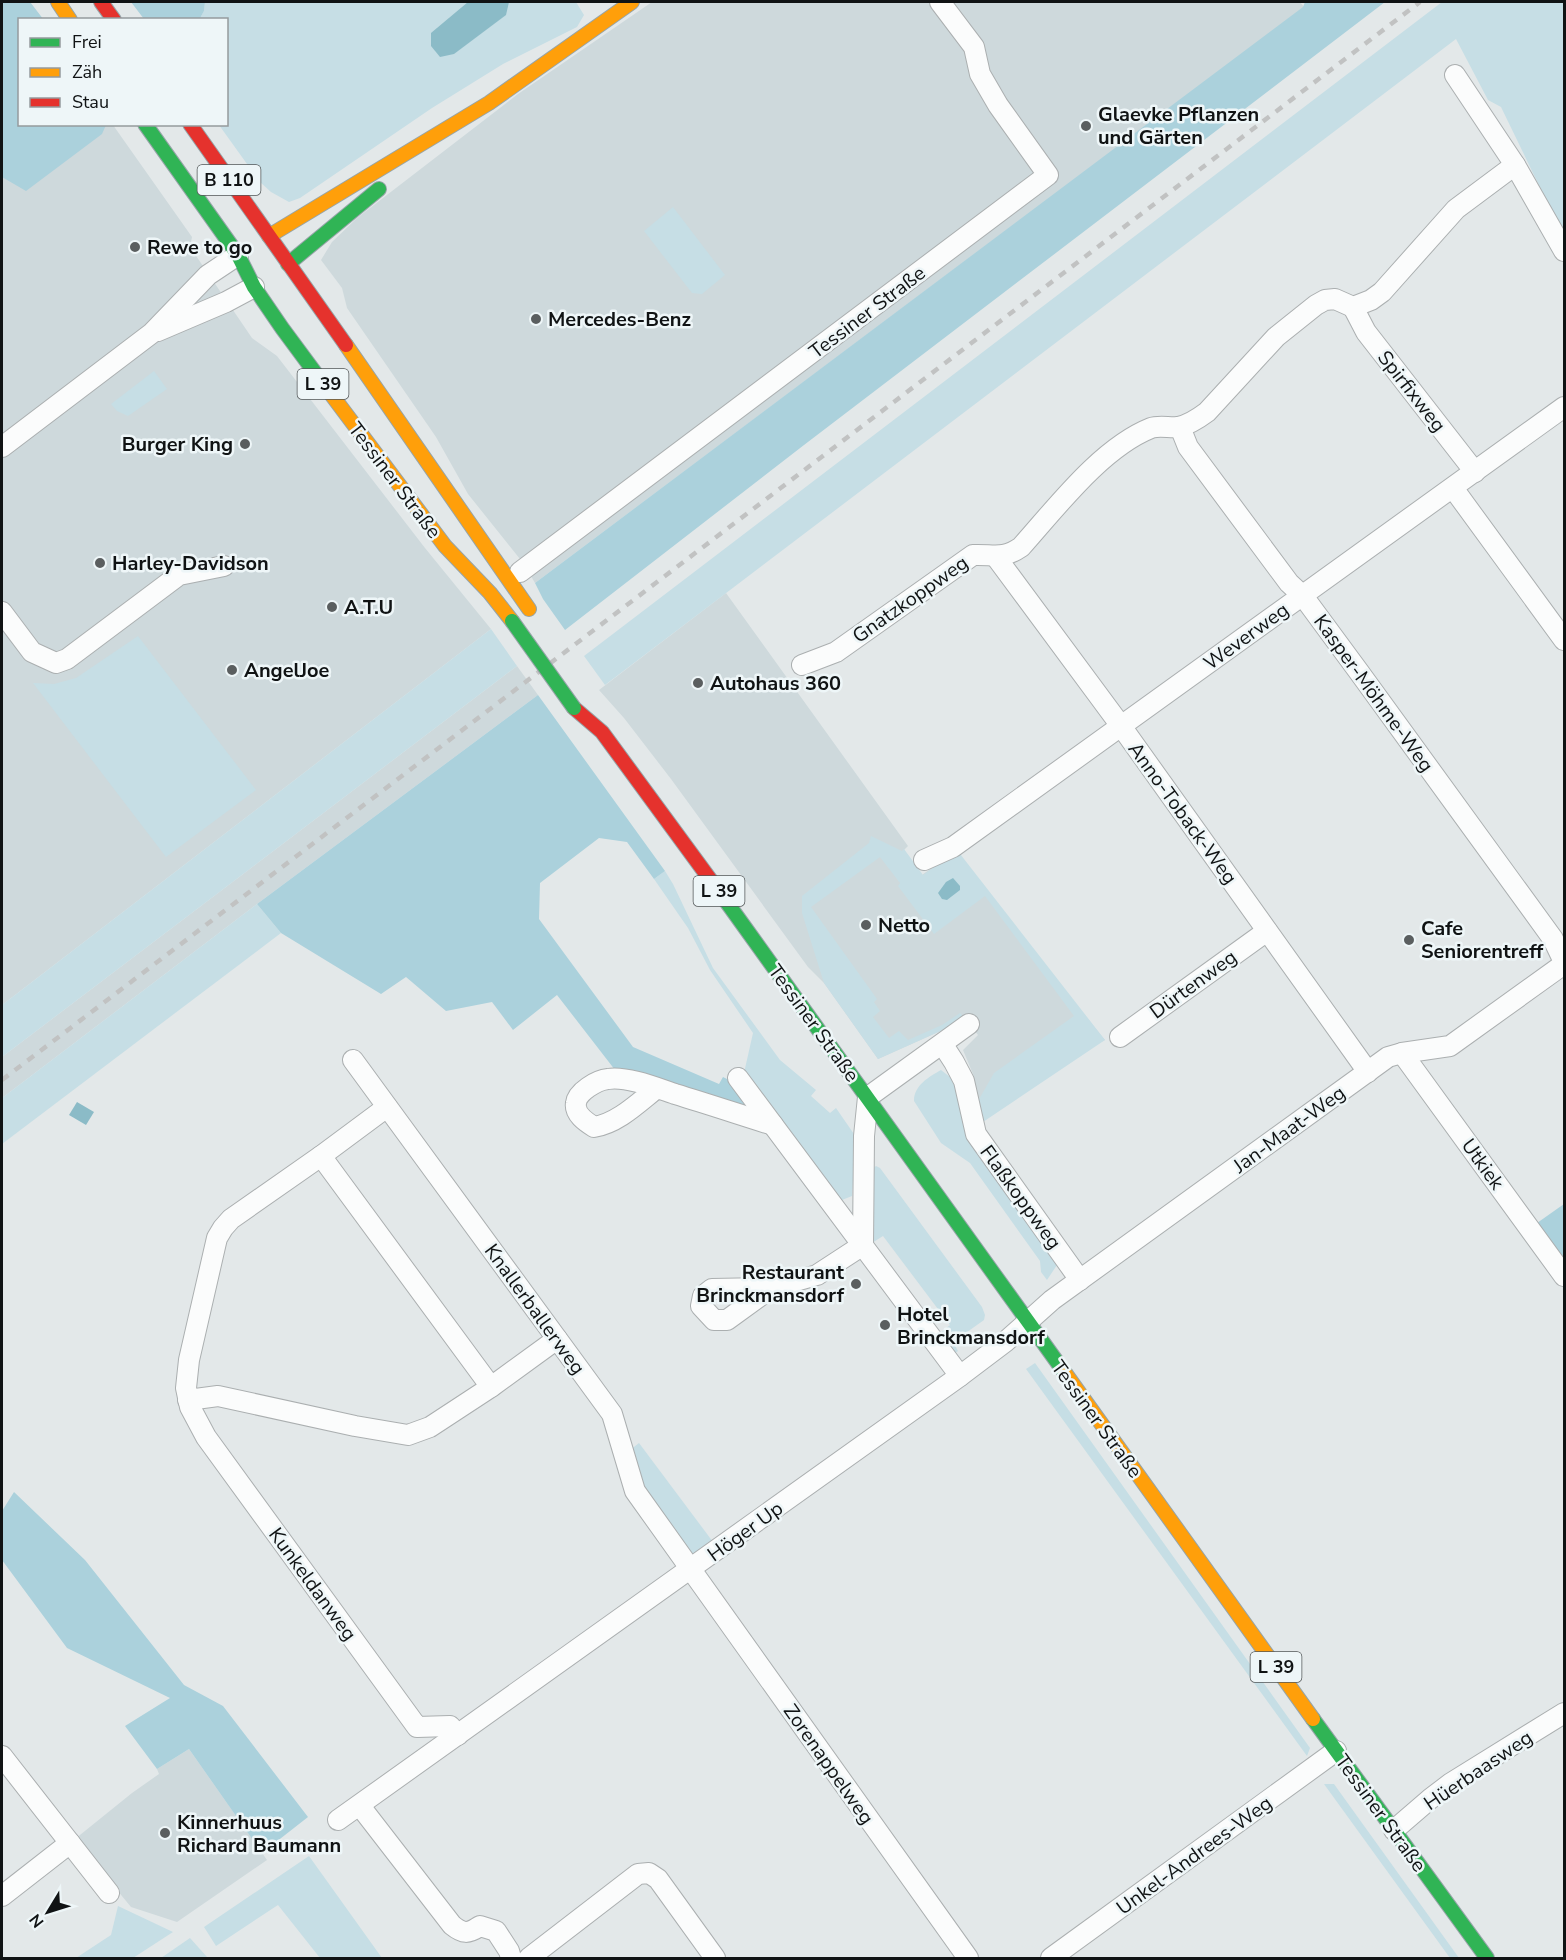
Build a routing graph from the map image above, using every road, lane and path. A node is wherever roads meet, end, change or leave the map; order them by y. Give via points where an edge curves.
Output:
1 (58, 2) edge
2 (101, 2) edge
3 (632, 2) edge
4 (940, 2) edge
5 (69, 18) edge
6 (113, 18) edge
7 (1455, 75) dead end
8 (489, 103) junction
9 (148, 126) edge
10 (191, 126) edge
11 (1515, 165) junction
12 (254, 246) junction
13 (1564, 251) edge
14 (283, 267) junction
15 (258, 284) junction
16 (1353, 307) junction
17 (152, 333) junction
18 (1564, 407) edge
19 (1180, 427) junction
20 (2, 447) edge
21 (1475, 472) junction
22 (1453, 488) junction
23 (996, 557) junction
24 (224, 566) dead end
25 (520, 572) dead end
26 (1303, 596) junction
27 (2, 612) edge
28 (533, 614) dead end
29 (1564, 640) edge
30 (802, 665) dead end
31 (593, 705) dead end
32 (1121, 726) junction
33 (602, 732) junction
34 (924, 860) dead end
35 (1267, 930) junction
36 (1564, 963) edge
37 (969, 1024) dead end
38 (1120, 1037) dead end
39 (943, 1045) junction
40 (1402, 1053) junction
41 (353, 1060) dead end
42 (1368, 1072) junction
43 (738, 1078) dead end
44 (657, 1088) dead end
45 (868, 1098) junction
46 (387, 1107) junction
47 (773, 1125) junction
48 (321, 1156) junction
49 (863, 1245) junction
50 (1564, 1276) edge
51 (1080, 1280) junction
52 (771, 1288) dead end
53 (1028, 1321) junction
54 (557, 1339) junction
55 (960, 1376) junction
56 (491, 1387) junction
57 (188, 1400) junction
58 (691, 1570) junction
59 (1564, 1713) edge
60 (458, 1735) junction
61 (1336, 1751) junction
62 (2, 1756) edge
63 (360, 1806) junction
64 (338, 1820) dead end
65 (1394, 1830) junction
66 (70, 1843) junction
67 (109, 1893) dead end
68 (2, 1896) edge
69 (511, 1959) edge
70 (529, 1959) edge
71 (715, 1959) edge
72 (968, 1959) edge
73 (1051, 1959) edge
74 (1487, 1959) edge

1 - 5 main road
2 - 6 main road
3 - 8 main road
4 - 25 street, Tessiner Straße via 974,47 980,74 998,105 1048,175
7 - 11 street
8 - 12 main road
8 - 14 main road
9 - 12 main road, Tessiner Straße / B 110
10 - 12 main road, Tessiner Straße / B 110
11 - 13 street
11 - 16 street via 1456,209 1382,292
12 - 14 main road, Tessiner Straße / L 39
12 - 15 main road, Tessiner Straße / L 39
12 - 17 street via 208,275
14 - 28 main road, Tessiner Straße / L 39 via 436,473
15 - 17 street
15 - 33 main road, Tessiner Straße / L 39, bridge via 289,338 445,546 490,593 574,708
16 - 19 street, Gnatzkoppweg via 1335,299 1316,305 1275,336 1207,412
16 - 21 street, Spirfixweg via 1366,332
17 - 20 street
18 - 21 street, Weverweg
19 - 23 street, Gnatzkoppweg via 1152,428 1102,459 1021,547 1010,555
19 - 26 street, Kasper-Möhme-Weg via 1188,447 1289,583
21 - 22 street, Weverweg
22 - 26 street, Weverweg
22 - 29 street
23 - 30 street, Gnatzkoppweg via 973,555 836,652
23 - 32 street, Anno-Toback-Weg
24 - 27 street via 179,576 68,659 56,663 32,652
26 - 32 street, Weverweg
26 - 36 street, Kasper-Möhme-Weg via 1553,939
31 - 33 main road, Tessiner Straße / L 39
32 - 34 street, Weverweg via 953,847
32 - 35 street, Anno-Toback-Weg
33 - 45 main road, Tessiner Straße / L 39
35 - 38 street, Dürtenweg
35 - 42 street, Anno-Toback-Weg
36 - 40 street, Jan-Maat-Weg via 1450,1046
37 - 39 street
39 - 45 street
39 - 51 street, Flaßkoppweg via 963,1081 976,1134
40 - 42 street, Jan-Maat-Weg via 1388,1057
40 - 50 street, Utkiek
41 - 46 street, Knallerballerweg
42 - 51 street, Jan-Maat-Weg
43 - 47 street
44 - 47 street
45 - 49 street
45 - 53 main road, Tessiner Straße / L 39
46 - 48 street, Kunkeldanweg
46 - 54 street, Knallerballerweg
47 - 49 street
48 - 56 street
48 - 57 street, Kunkeldanweg via 222,1228 189,1360
49 - 52 street via 816,1275
49 - 55 street
51 - 53 street, Jan-Maat-Weg
53 - 55 street, Höger Up
53 - 61 main road, Tessiner Straße / L 39
54 - 56 street
54 - 58 street, Knallerballerweg via 612,1414 635,1491
55 - 58 street, Höger Up
56 - 57 street via 430,1427 408,1435 218,1396
57 - 60 street, Kunkeldanweg via 206,1437 417,1727 450,1726
58 - 60 street, Höger Up
58 - 72 street, Zorenappelweg
59 - 65 street, Hüerbaasweg via 1451,1784
60 - 63 street, Höger Up
61 - 65 main road, Tessiner Straße / L 39
61 - 73 street, Unkel-Andrees-Weg
62 - 66 street
63 - 64 street, Höger Up
63 - 69 street via 452,1925 460,1932 469,1933 480,1926 496,1931
65 - 74 main road, Tessiner Straße / L 39
66 - 67 street
66 - 68 street
70 - 71 street via 638,1874 649,1874 658,1879

